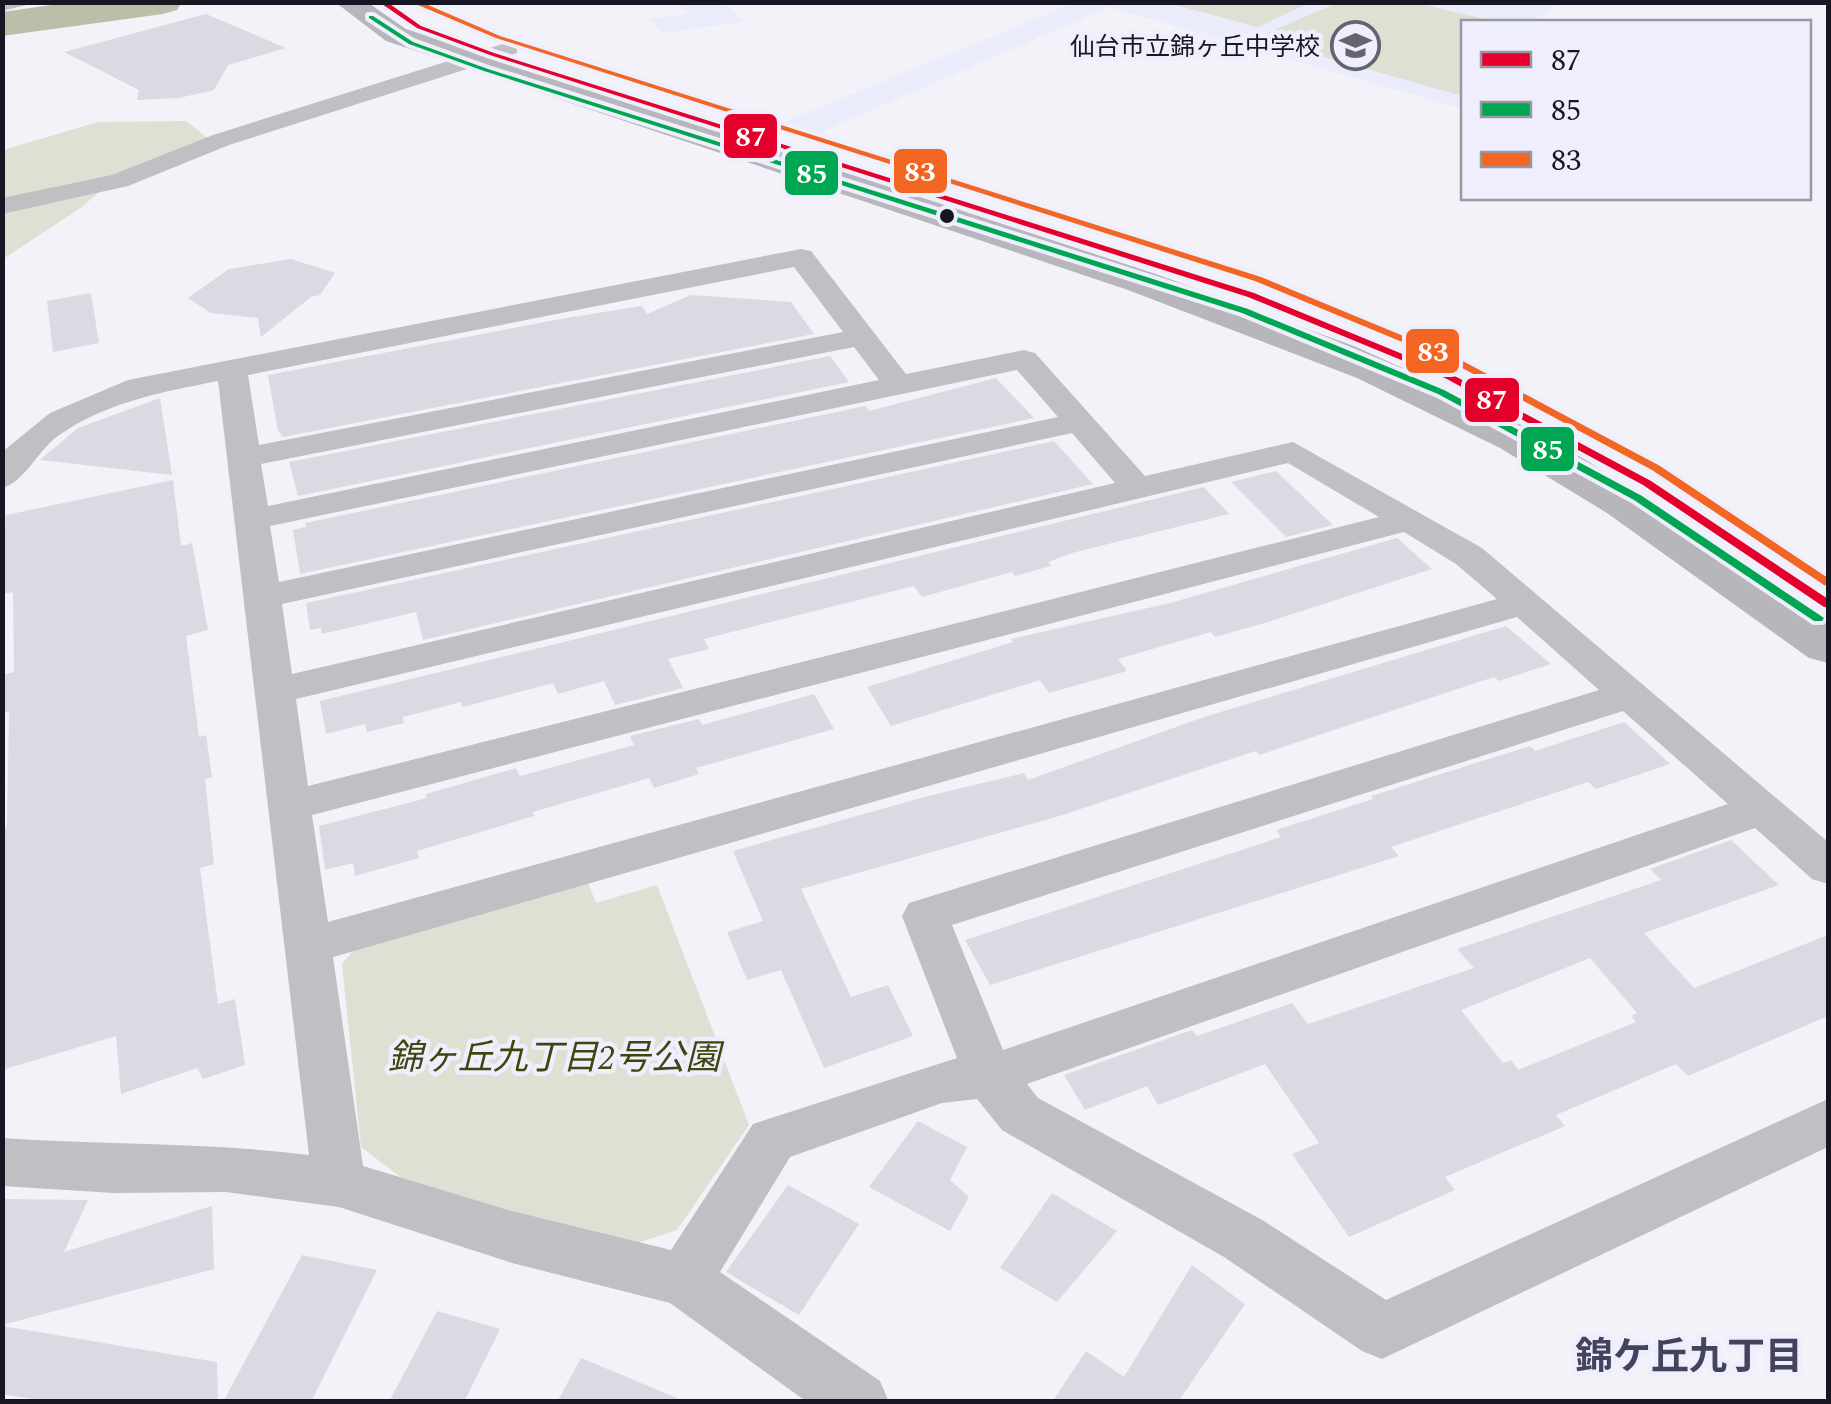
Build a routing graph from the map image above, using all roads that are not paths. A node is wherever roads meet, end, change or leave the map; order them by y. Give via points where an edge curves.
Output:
1 (29, 2) edge
2 (348, 2) edge
3 (382, 2) edge
4 (2, 5) edge
5 (490, 55) junction
6 (2, 206) edge
7 (862, 338) junction
8 (232, 366) junction
9 (899, 386) junction
10 (1080, 422) junction
11 (244, 458) junction
12 (2, 478) edge
13 (1136, 487) junction
14 (254, 519) junction
15 (1410, 520) junction
16 (262, 597) junction
17 (1526, 603) junction
18 (1828, 604) edge
19 (1828, 646) edge
20 (274, 691) junction
21 (1632, 694) junction
22 (292, 805) junction
23 (1765, 808) junction
24 (1828, 867) edge
25 (308, 946) junction
26 (989, 1076) junction
27 (1828, 1122) edge
28 (2, 1162) edge
29 (339, 1183) junction
30 (684, 1280) junction
31 (859, 1402) edge

1 - 4 street
2 - 5 main road via 396,35
3 - 5 main road via 418,26
5 - 6 street via 221,140 119,181
5 - 18 main road via 1251,296 1448,376 1648,483
5 - 19 main road via 1262,324 1406,384 1544,454 1710,558
7 - 8 street via 801,258
7 - 9 street
7 - 11 street
8 - 11 street
8 - 12 street via 139,387 68,416 36,434
9 - 10 street via 1024,359
9 - 14 street
10 - 13 street
10 - 16 street
11 - 14 street
13 - 15 street via 1293,452
13 - 20 street
14 - 16 street
15 - 17 street
15 - 22 street
16 - 20 street
17 - 21 street
17 - 25 street
20 - 22 street
21 - 23 street
21 - 26 street via 925,916
22 - 25 street
23 - 24 street
23 - 26 street
25 - 29 street
26 - 27 street via 1020,1114 1244,1240 1382,1330
26 - 30 street via 942,1080 772,1140
28 - 29 street via 226,1168
29 - 30 street
30 - 31 street

